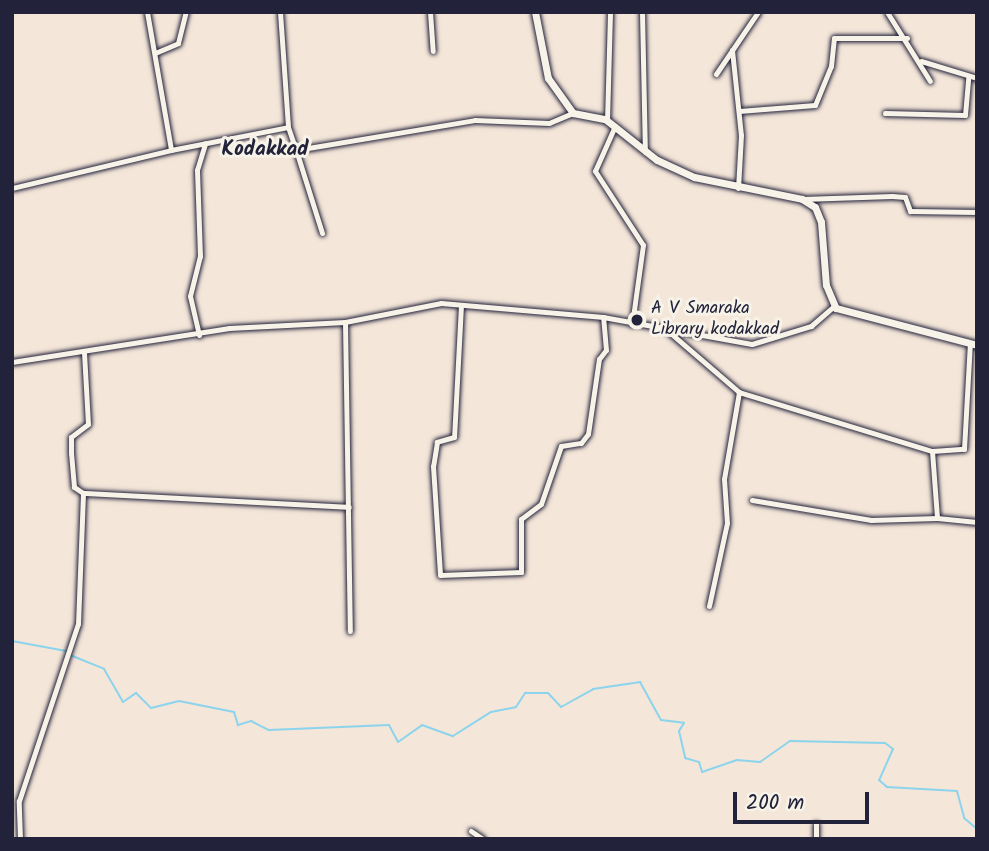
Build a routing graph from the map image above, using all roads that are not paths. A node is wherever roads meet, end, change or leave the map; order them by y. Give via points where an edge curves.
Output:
1 (147, 12) edge
2 (186, 12) edge
3 (280, 12) edge
4 (430, 12) edge
5 (535, 12) edge
6 (610, 12) edge
7 (642, 12) edge
8 (758, 12) edge
9 (887, 12) edge
10 (907, 38) junction
11 (732, 50) junction
12 (433, 51) dead end
13 (155, 53) junction
14 (921, 61) junction
15 (716, 74) dead end
16 (968, 77) junction
17 (977, 78) edge
18 (930, 81) dead end
19 (739, 111) junction
20 (573, 113) junction
21 (885, 113) dead end
22 (607, 121) junction
23 (615, 126) junction
24 (288, 127) junction
25 (205, 143) junction
26 (171, 149) junction
27 (296, 150) junction
28 (645, 152) junction
29 (12, 188) edge
30 (738, 188) junction
31 (802, 199) junction
32 (977, 212) edge
33 (323, 233) dead end
34 (461, 304) junction
35 (834, 306) junction
36 (603, 317) junction
37 (345, 322) junction
38 (632, 324) junction
39 (668, 331) junction
40 (199, 335) junction
41 (973, 344) edge
42 (84, 352) junction
43 (12, 362) edge
44 (739, 392) junction
45 (932, 452) junction
46 (83, 493) junction
47 (752, 500) dead end
48 (349, 507) junction
49 (937, 519) junction
50 (977, 522) edge
51 (709, 606) dead end
52 (350, 631) dead end
53 (816, 824) dead end
54 (471, 831) dead end
55 (20, 839) edge
56 (482, 839) edge
57 (816, 839) edge

1 - 13 street
2 - 13 street via 178,43
3 - 24 street
4 - 12 street
5 - 20 main road via 548,78
6 - 22 street
7 - 28 street
8 - 11 street
9 - 10 street
10 - 14 street
10 - 19 street via 834,38 831,66 816,105
11 - 15 street
11 - 19 street
13 - 26 street
14 - 16 street
14 - 18 street
16 - 17 street
16 - 21 street via 965,115
19 - 30 street
20 - 22 main road
20 - 27 street via 549,123 475,120
22 - 23 main road
23 - 28 main road
23 - 38 street via 595,171 643,246
24 - 25 street
24 - 27 street
25 - 26 street
25 - 40 street via 197,170 200,256 190,296
26 - 29 street
27 - 33 street
28 - 30 main road via 694,177
30 - 31 main road
31 - 32 street via 892,195 905,197 910,211
31 - 35 main road via 815,207 821,222
34 - 36 street
34 - 36 street via 454,438 438,442 432,466 440,575 521,572 521,519 541,504 561,446 581,443 588,434 599,359 606,350
34 - 37 street
35 - 39 street via 811,326 752,344
35 - 41 main road via 879,324
36 - 38 street
37 - 40 street
37 - 48 street
38 - 39 street
39 - 44 street
40 - 42 street
41 - 45 street via 964,449
42 - 43 street
42 - 46 street via 88,424 71,437 74,487
44 - 45 street
44 - 51 street via 724,479 727,523
45 - 49 street
46 - 48 street
46 - 55 street via 82,596 70,655 19,801
47 - 49 street via 871,520
48 - 52 street
49 - 50 street
53 - 57 street
54 - 56 street

